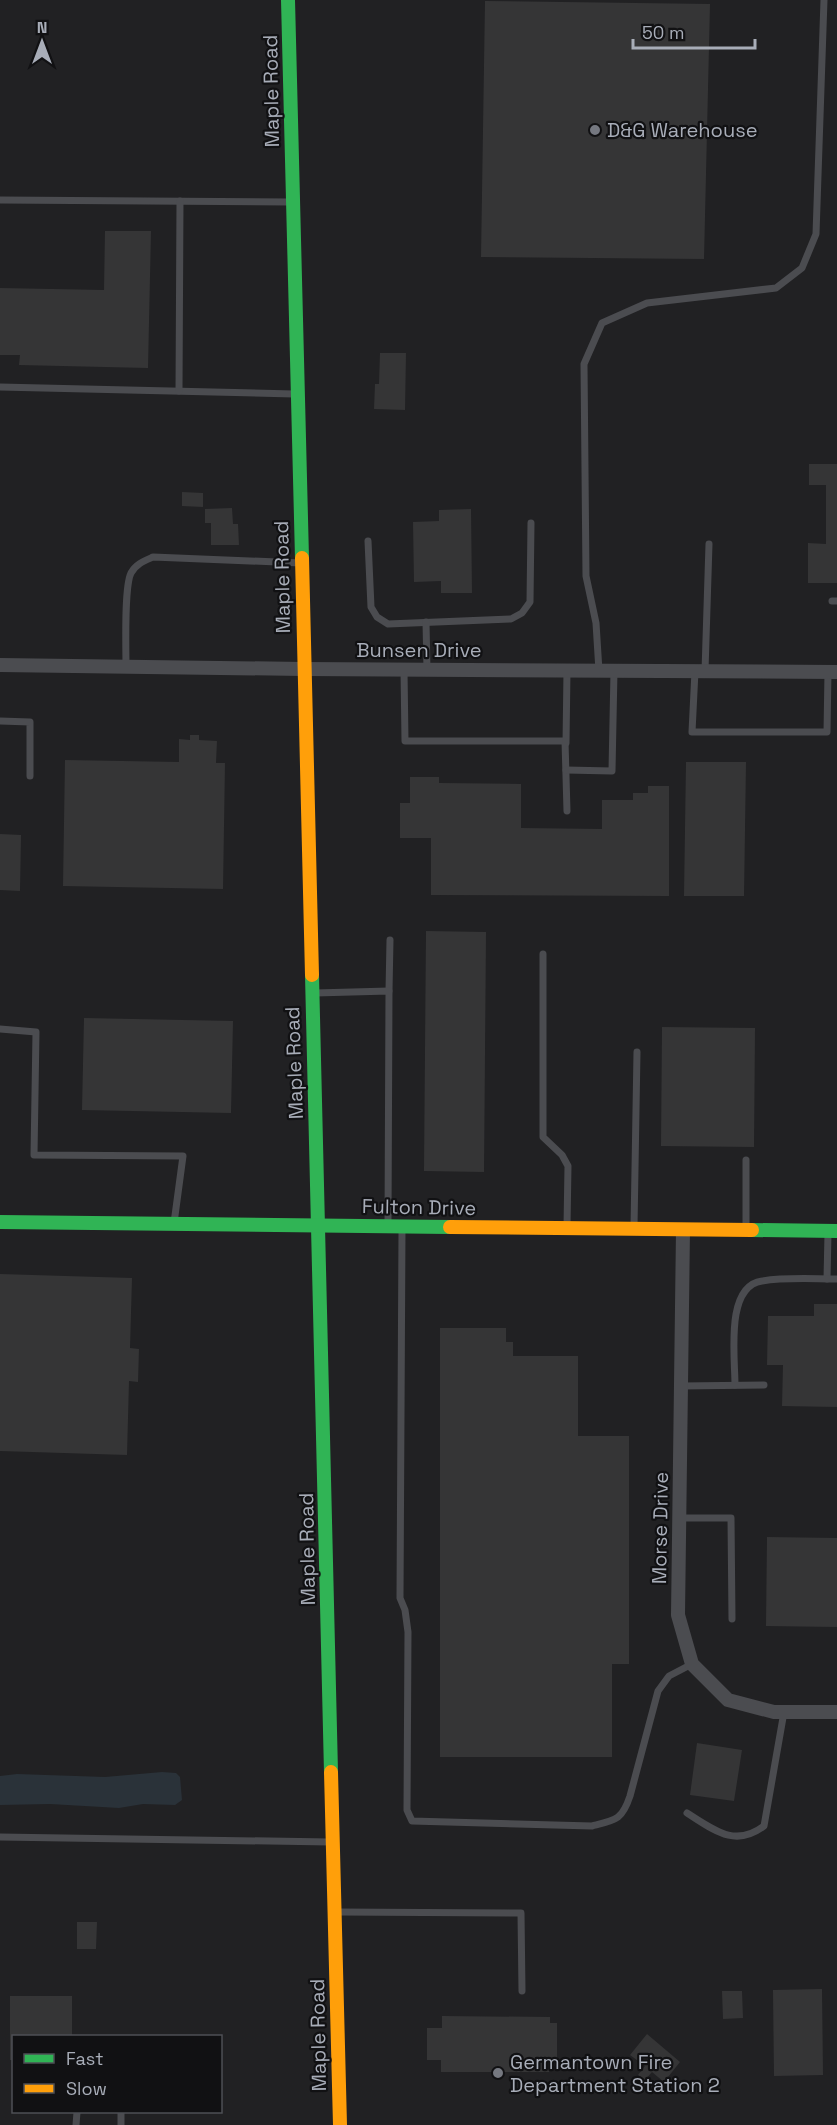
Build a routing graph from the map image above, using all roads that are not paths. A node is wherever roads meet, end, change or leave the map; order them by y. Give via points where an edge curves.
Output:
1 (288, 0) edge
2 (824, 0) edge
3 (0, 200) edge
4 (180, 201) junction
5 (293, 202) junction
6 (0, 387) edge
7 (179, 391) junction
8 (297, 394) junction
9 (531, 523) dead end
10 (368, 542) dead end
11 (709, 544) dead end
12 (301, 563) junction
13 (426, 622) junction
14 (0, 665) edge
15 (126, 667) junction
16 (303, 669) junction
17 (404, 670) junction
18 (427, 670) junction
19 (567, 670) junction
20 (599, 671) junction
21 (614, 671) junction
22 (700, 671) junction
23 (832, 672) edge
24 (0, 721) edge
25 (566, 744) junction
26 (566, 770) junction
27 (30, 776) dead end
28 (567, 810) dead end
29 (390, 940) dead end
30 (543, 954) dead end
31 (389, 991) junction
32 (312, 993) junction
33 (0, 1029) edge
34 (637, 1052) dead end
35 (746, 1160) dead end
36 (0, 1222) edge
37 (173, 1224) junction
38 (318, 1226) junction
39 (394, 1227) junction
40 (567, 1229) junction
41 (634, 1229) junction
42 (683, 1230) junction
43 (746, 1230) junction
44 (833, 1231) edge
45 (827, 1279) junction
46 (837, 1279) edge
47 (735, 1385) junction
48 (764, 1385) dead end
49 (681, 1386) junction
50 (680, 1518) junction
51 (732, 1619) dead end
52 (692, 1664) junction
53 (784, 1712) junction
54 (837, 1712) edge
55 (687, 1813) dead end
56 (0, 1837) edge
57 (333, 1842) junction
58 (335, 1912) junction
59 (522, 1991) dead end
60 (340, 2125) edge

1 - 5 street, Maple Road
2 - 20 lane via 816,234 802,268 776,288 646,303 603,323 584,364 586,576 596,623
3 - 4 lane
4 - 5 lane
4 - 7 lane
5 - 8 street, Maple Road
6 - 7 lane
7 - 8 lane
8 - 12 street, Maple Road
9 - 13 lane via 530,602 522,613 511,619
10 - 13 lane via 371,607 377,617 388,624
11 - 22 lane
12 - 15 lane via 153,557 139,564 130,574 128,589
12 - 16 street, Maple Road
13 - 18 lane
14 - 15 street, Bunsen Drive
15 - 16 street, Bunsen Drive
16 - 17 street, Bunsen Drive
16 - 32 street, Maple Road
17 - 18 street, Bunsen Drive
17 - 25 lane via 405,741
18 - 19 street, Bunsen Drive
19 - 20 street, Bunsen Drive
19 - 25 lane
20 - 21 street, Bunsen Drive
21 - 22 street, Bunsen Drive
21 - 26 lane via 612,771
22 - 23 street, Bunsen Drive
22 - 23 lane via 692,732 826,732
24 - 27 lane via 30,722
25 - 26 lane
26 - 28 lane
29 - 31 lane
30 - 40 lane via 543,1137 568,1166
31 - 32 lane
31 - 39 lane
32 - 38 street, Maple Road
33 - 37 lane via 36,1032 34,1155 183,1156
34 - 41 lane
35 - 43 lane
36 - 37 street, Fulton Drive
37 - 38 street, Fulton Drive
38 - 39 street, Fulton Drive
38 - 57 street, Maple Road
39 - 40 street, Fulton Drive
39 - 52 lane via 400,1598 408,1632 407,1810 411,1821 592,1826 612,1821 624,1813 658,1691 669,1676
40 - 41 street, Fulton Drive
41 - 42 street, Fulton Drive
42 - 43 street, Fulton Drive
42 - 49 street, Morse Drive
43 - 44 street, Fulton Drive
44 - 45 lane
45 - 46 lane
45 - 47 lane via 760,1281 746,1288 735,1312
47 - 48 lane
47 - 49 lane
49 - 50 street, Morse Drive
50 - 51 lane via 731,1518
50 - 52 street, Morse Drive via 678,1615
52 - 53 street, Morse Drive via 728,1700
53 - 54 street, Morse Drive
53 - 55 lane via 764,1826 750,1835 732,1836
56 - 57 lane
57 - 58 street, Maple Road
58 - 59 lane via 521,1913
58 - 60 street, Maple Road

